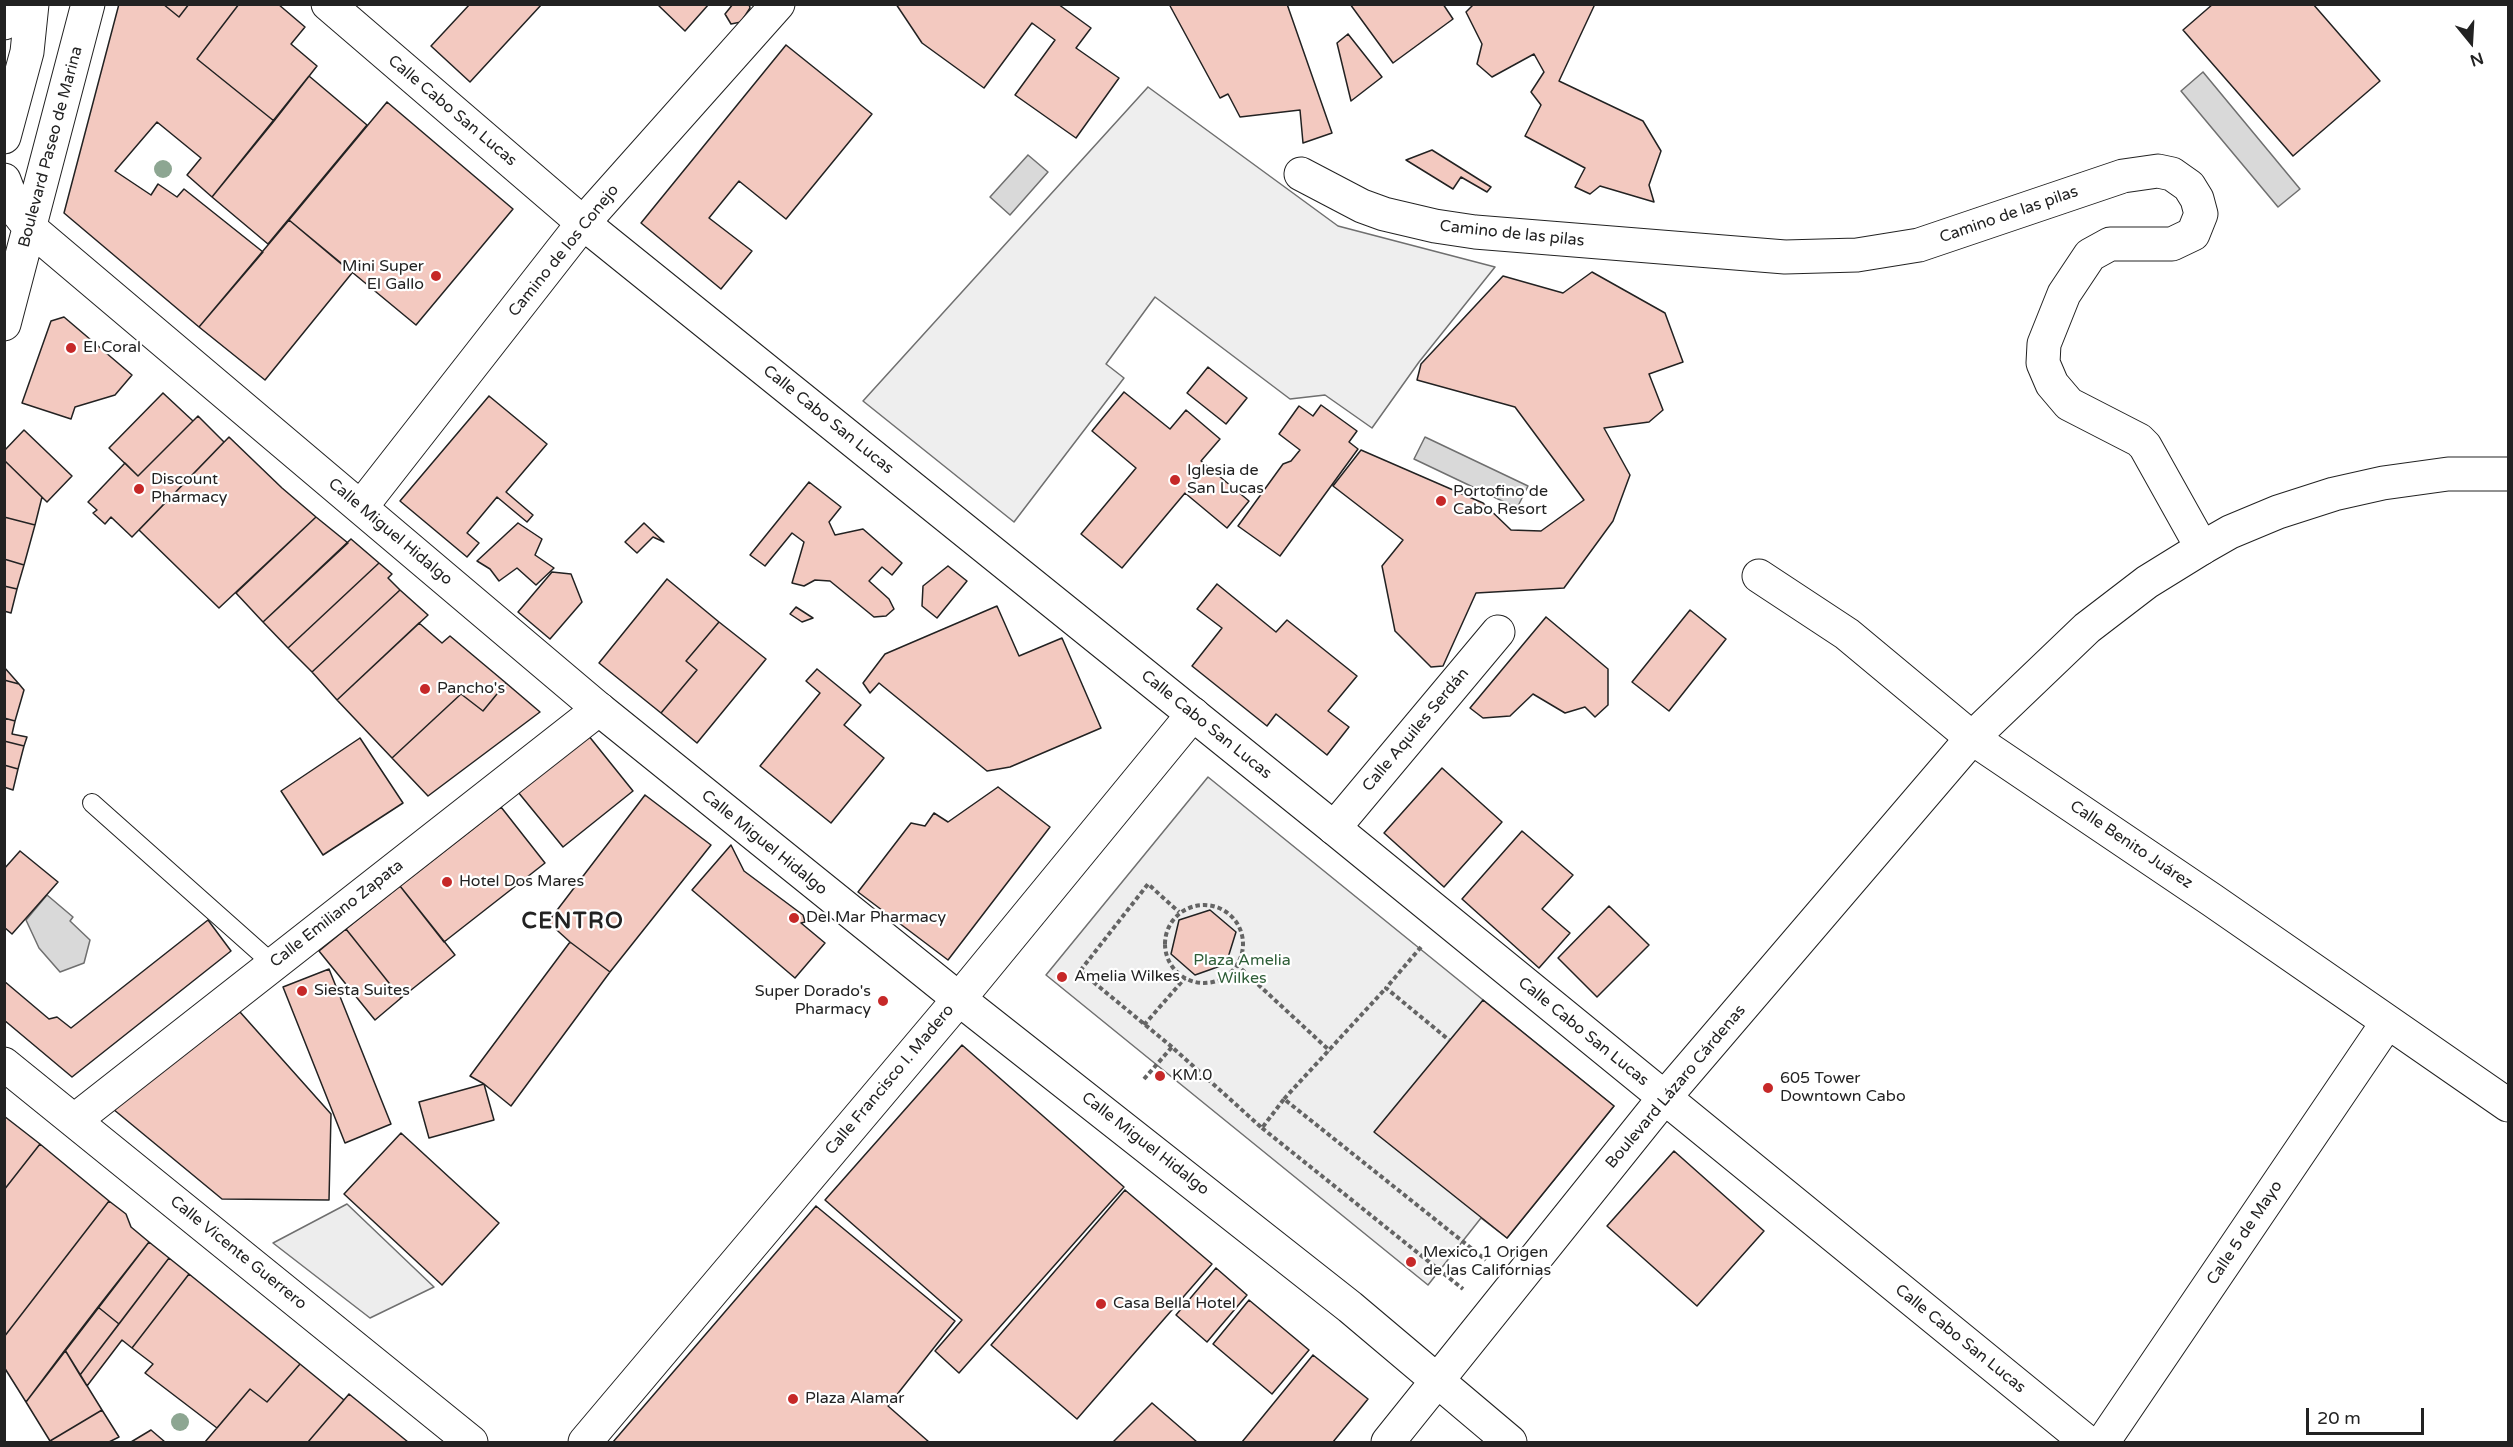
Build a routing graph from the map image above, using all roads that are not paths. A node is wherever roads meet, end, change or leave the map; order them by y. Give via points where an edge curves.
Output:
1 (7, 4) edge
2 (32, 4) edge
3 (88, 4) edge
4 (328, 4) edge
5 (778, 4) edge
6 (4, 23) edge
7 (4, 137) edge
8 (1301, 174) dead end
9 (4, 180) edge
10 (583, 223) junction
11 (30, 228) junction
12 (4, 324) edge
13 (2508, 474) edge
14 (361, 507) junction
15 (2202, 548) junction
16 (1758, 576) dead end
17 (1498, 632) dead end
18 (599, 709) junction
19 (1193, 714) junction
20 (1972, 738) junction
21 (92, 802) dead end
22 (1334, 828) junction
23 (273, 964) junction
24 (959, 999) junction
25 (2387, 1023) junction
26 (4, 1064) edge
27 (1664, 1098) junction
28 (2508, 1105) edge
29 (75, 1120) junction
30 (1438, 1382) junction
31 (471, 1443) edge
32 (585, 1443) edge
33 (1388, 1443) edge
34 (1510, 1443) edge
35 (2087, 1443) edge
36 (2103, 1443) edge

1 - 6 street
2 - 7 street via 27,51
3 - 11 street, Boulevard Paseo de Marina
4 - 10 street, Calle Cabo San Lucas
5 - 10 street, Camino de los Conejo
8 - 15 street, Camino de las pilas via 1362,206 1445,228 1740,254 1821,257 1919,245 2123,176 2158,171 2172,174 2189,186 2197,199 2201,214 2193,234 2172,244 2115,243 2097,249 2085,260 2064,294 2044,344 2043,363 2052,384 2069,404 2145,446
9 - 11 street, Calle Miguel Hidalgo via 15,209
10 - 14 street, Camino de los Conejo
10 - 19 street, Calle Cabo San Lucas
11 - 12 street, Boulevard Paseo de Marina
11 - 14 street, Calle Miguel Hidalgo
13 - 15 street, Boulevard Lázaro Cárdenas via 2448,474 2334,494 2278,512
14 - 18 street, Calle Miguel Hidalgo
15 - 20 street, Boulevard Lázaro Cárdenas via 2147,582 2086,628
16 - 20 street, Calle Benito Juárez via 1847,634
17 - 22 street, Calle Aquiles Serdán
18 - 23 street, Calle Emiliano Zapata
18 - 24 street, Calle Miguel Hidalgo
19 - 22 street, Calle Cabo San Lucas
19 - 24 street, Calle Francisco I. Madero
20 - 25 street, Calle Benito Juárez
20 - 27 street, Boulevard Lázaro Cárdenas
21 - 23 lane
22 - 27 street, Calle Cabo San Lucas
23 - 29 street, Calle Emiliano Zapata
24 - 30 street, Calle Miguel Hidalgo via 1240,1218
24 - 32 street, Calle Francisco I. Madero
25 - 28 street, Calle Benito Juárez
25 - 36 street, Calle 5 de Mayo
26 - 29 street, Calle Vicente Guerrero
27 - 30 street, Boulevard Lázaro Cárdenas
27 - 35 street, Calle Cabo San Lucas
29 - 31 street, Calle Vicente Guerrero
30 - 33 street, Boulevard Lázaro Cárdenas
30 - 34 street, Calle Miguel Hidalgo

